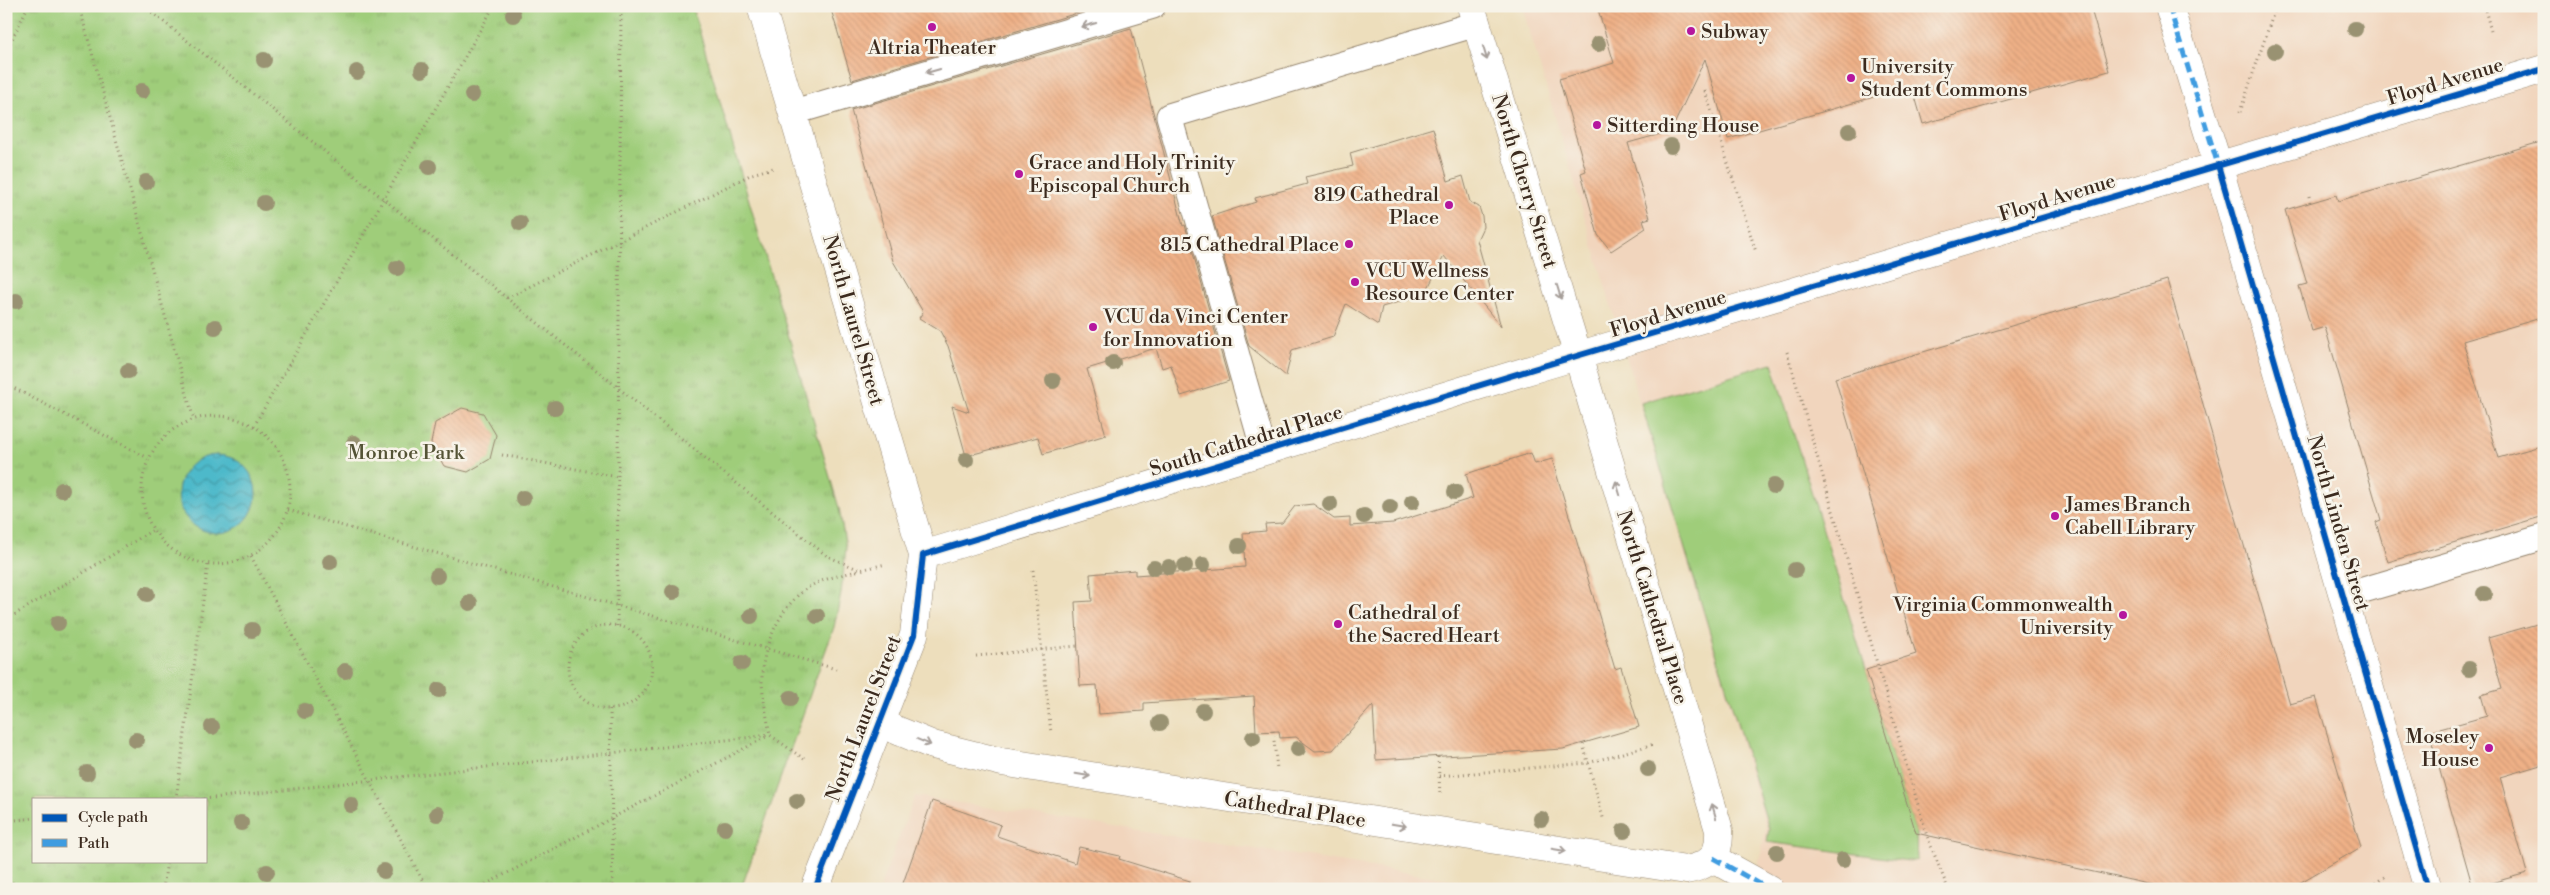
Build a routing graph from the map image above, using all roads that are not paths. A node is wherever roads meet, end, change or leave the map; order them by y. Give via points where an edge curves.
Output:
1 (762, 6) edge
2 (1153, 6) edge
3 (2169, 6) edge
4 (1474, 15) edge
5 (2544, 69) edge
6 (794, 112) junction
7 (2218, 166) junction
8 (1578, 356) junction
9 (1264, 451) junction
10 (2544, 537) edge
11 (923, 555) junction
12 (2343, 596) junction
13 (879, 722) junction
14 (1713, 858) junction
15 (815, 889) edge
16 (1769, 889) edge
17 (2428, 889) edge

1 - 6 street, North Laurel Street
2 -> 6 lane
3 - 7 street, North Linden Street
4 -> 8 street, North Cherry Street
4 - 9 lane via 1169,116
5 - 7 street, Floyd Avenue
6 - 11 street, North Laurel Street
7 - 8 street, Floyd Avenue
7 - 12 street, North Linden Street
8 - 9 street, South Cathedral Place
14 -> 8 street, North Cathedral Place via 1720,844 1719,830
9 - 11 street, South Cathedral Place
10 - 12 lane
11 - 13 street, North Laurel Street via 914,635
12 - 17 street, North Linden Street
13 -> 14 street, Cathedral Place via 933,745 1011,764 1686,870 1701,867
13 - 15 street, North Laurel Street
14 - 16 street

